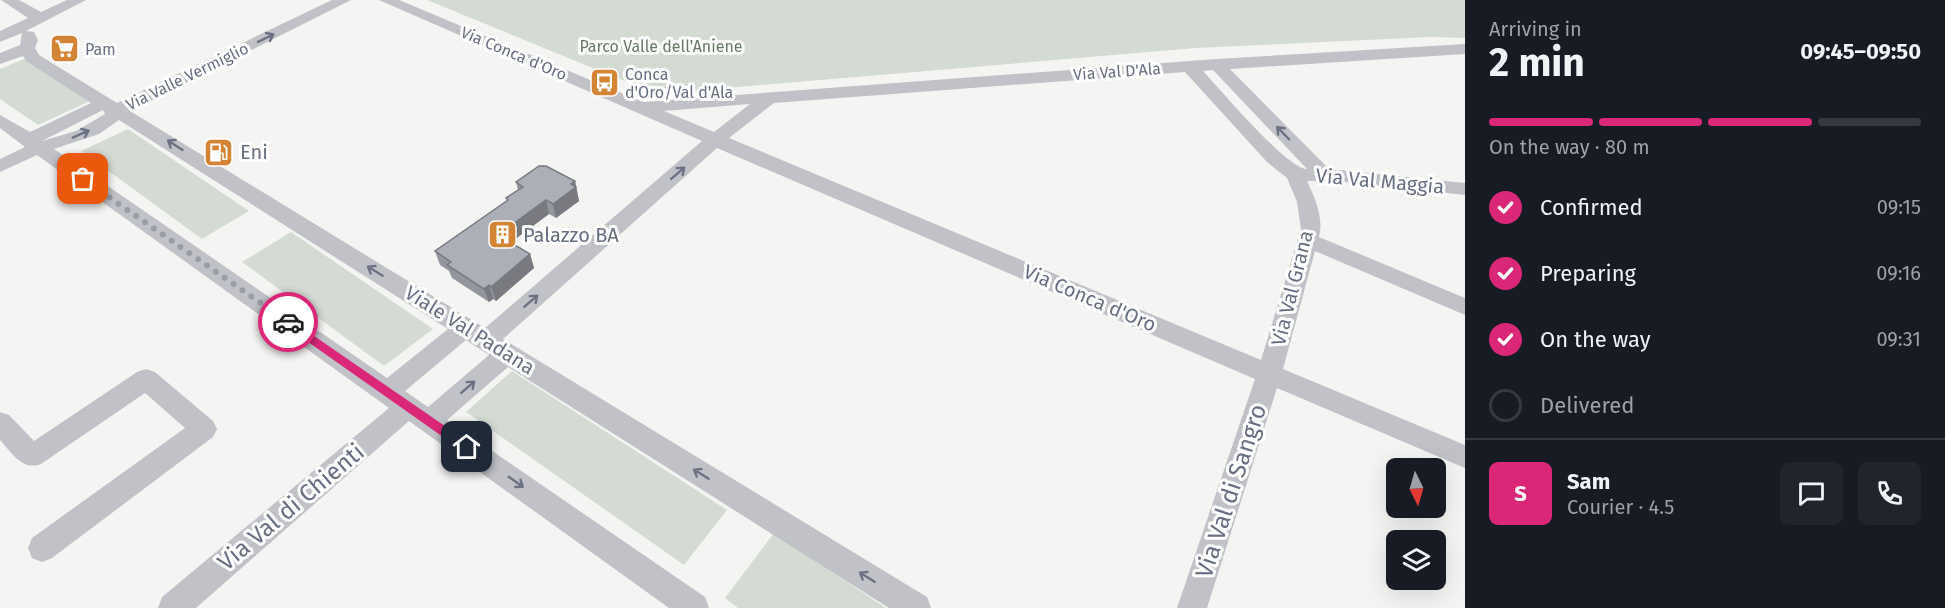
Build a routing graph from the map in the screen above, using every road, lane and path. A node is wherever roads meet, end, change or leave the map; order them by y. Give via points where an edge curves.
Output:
1 (8, 0) edge
2 (80, 0) edge
3 (344, 0) edge
4 (386, 0) edge
5 (38, 17) junction
6 (4, 35) edge
7 (27, 48) junction
8 (1465, 50) edge
9 (0, 59) edge
10 (1216, 64) junction
11 (1189, 66) junction
12 (769, 98) junction
13 (113, 106) junction
14 (642, 107) junction
15 (0, 120) edge
16 (716, 140) junction
17 (33, 144) junction
18 (0, 166) edge
19 (1295, 175) junction
20 (1324, 175) junction
21 (1465, 189) edge
22 (1308, 240) junction
23 (1465, 307) edge
24 (466, 327) junction
25 (487, 339) junction
26 (507, 353) junction
27 (1269, 374) junction
28 (408, 406) junction
29 (0, 423) edge
30 (1465, 457) edge
31 (42, 548) dead end
32 (173, 608) edge
33 (694, 608) edge
34 (916, 608) edge
35 (1192, 608) edge

1 - 5 street
2 - 5 street
13 -> 3 street, Via Valle Vermiglio
4 - 14 street, Via Conca d'Oro
5 - 6 street
6 - 7 street, Viale Val Padana via 27,35
7 - 9 street
7 - 13 street, Viale Val Padana via 32,58
8 - 10 street, Via Val D'Ala
10 - 11 street, Via Val D'Ala
20 -> 10 street
11 - 12 street, Via Val D'Ala
11 - 19 street, Via Val Grana via 1274,158
12 - 14 street, Via Val D'Ala
12 - 16 street
13 - 17 street, Via Valle Vermiglio via 109,120 91,130
24 -> 13 street, Viale Val Padana
14 - 16 street, Via Conca d'Oro
15 - 17 street
25 -> 16 street
16 - 27 street, Via Conca d'Oro
17 - 18 street, Via Valle Vermiglio
17 - 28 street
19 - 20 street, Via Val Maggia
19 - 22 street, Via Val Grana via 1307,202 1311,229
20 - 21 street, Via Val Maggia
22 - 23 street
22 - 27 street, Via Val Grana
24 - 25 street, Viale Val Padana
24 - 28 street
25 - 26 street, Viale Val Padana
28 -> 26 street
34 -> 26 street, Viale Val Padana
27 - 30 street, Via Conca d'Oro
27 - 35 street, Via Val di Sangro
28 - 32 street, Via Val di Chienti
28 -> 33 street
29 - 31 street via 32,456 146,379 204,429

